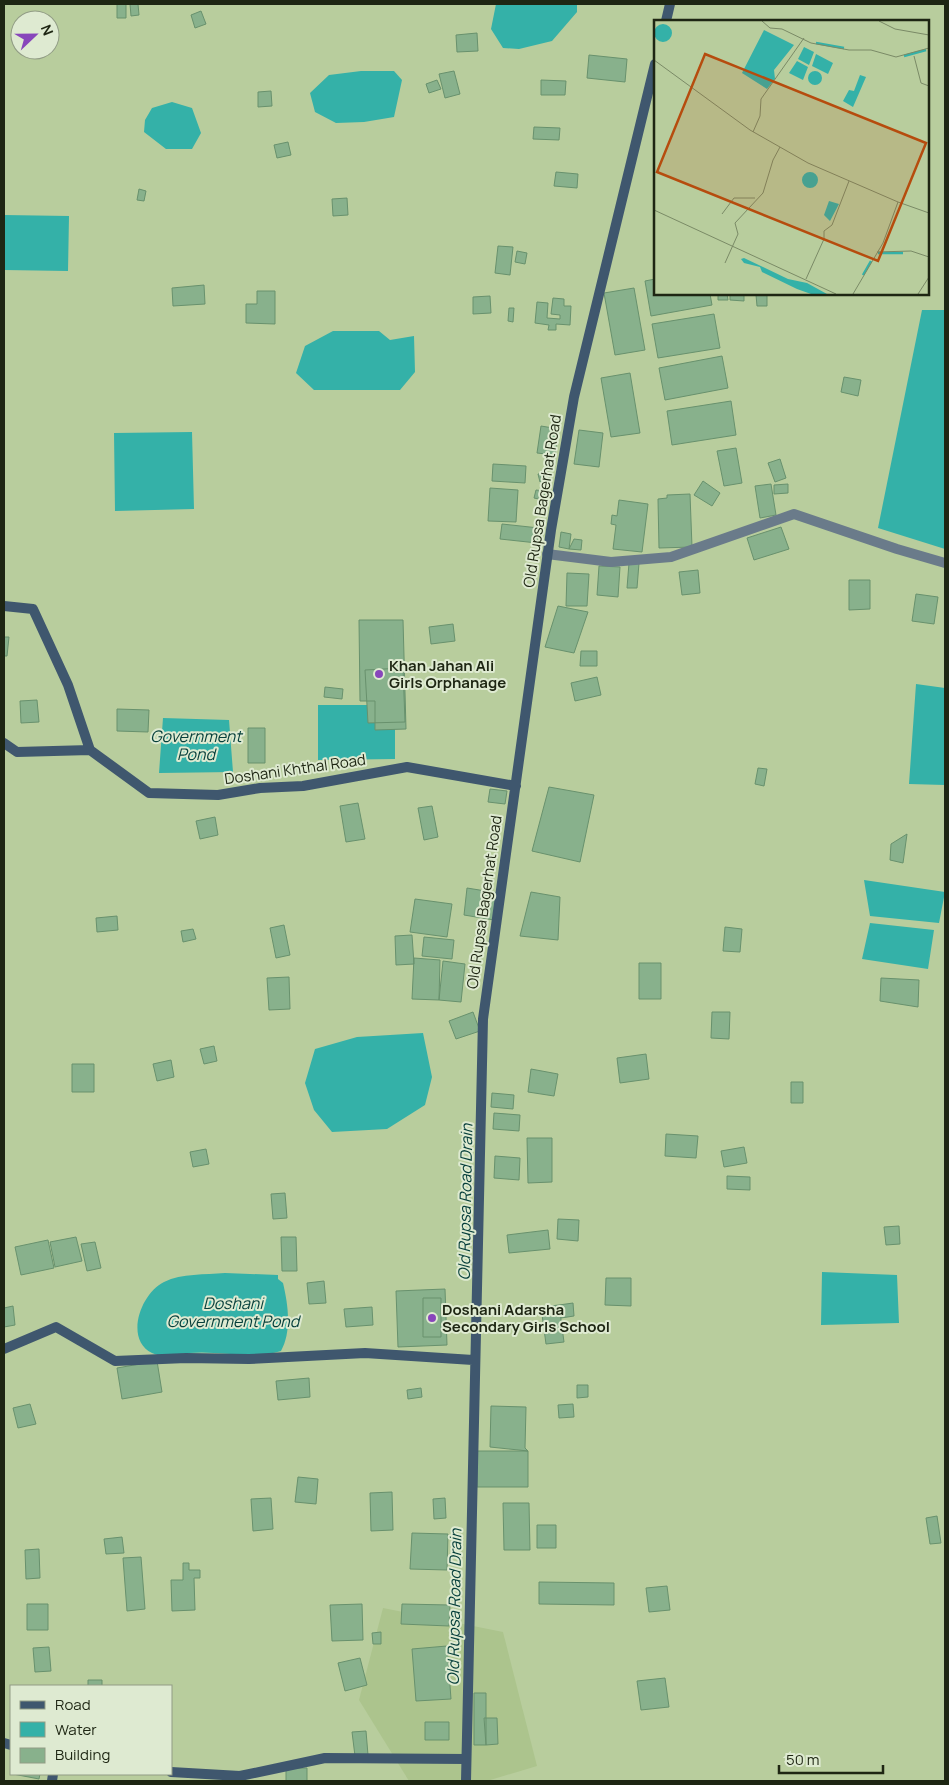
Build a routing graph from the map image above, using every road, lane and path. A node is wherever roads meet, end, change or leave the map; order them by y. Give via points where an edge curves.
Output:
1 (670, 4) edge
2 (666, 20) edge
3 (654, 68) edge
4 (547, 554) junction
5 (945, 563) edge
6 (4, 606) edge
7 (4, 743) edge
8 (90, 750) junction
9 (516, 786) junction
10 (4, 1349) edge
11 (473, 1360) dead end
12 (466, 1759) junction
13 (172, 1772) edge
14 (466, 1781) edge

1 - 2 street
3 - 4 street, Old Rupsa Bagerhat Road via 574,397
4 - 5 street via 610,562 671,557 794,514
4 - 9 street, Old Rupsa Bagerhat Road
6 - 8 street via 33,609 68,685
7 - 8 street via 17,752
8 - 9 street, Doshani Khthal Road via 148,793 218,795 260,788 303,786 407,767
9 - 12 street, Old Rupsa Bagerhat Road via 484,1019
10 - 11 street via 56,1327 115,1361 365,1353
12 - 13 street via 325,1758 240,1776
12 - 14 street, Old Rupsa Bagerhat Road

